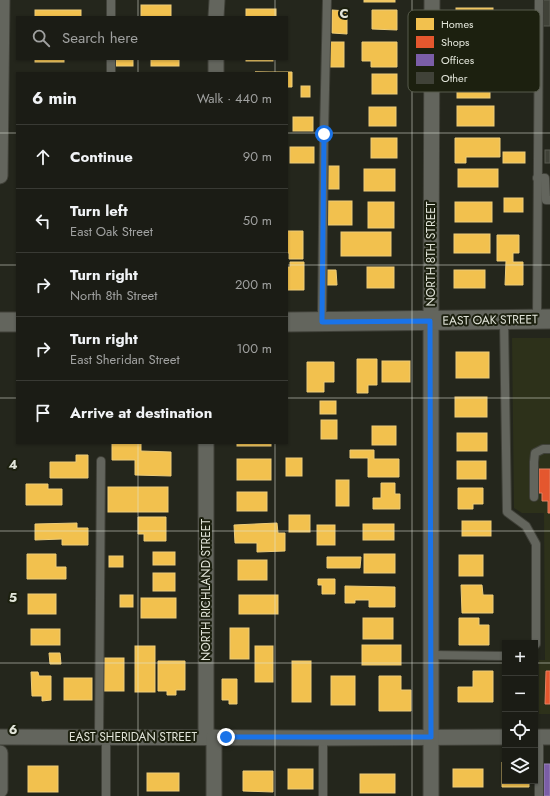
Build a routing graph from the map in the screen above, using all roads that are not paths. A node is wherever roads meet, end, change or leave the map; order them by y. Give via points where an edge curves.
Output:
1 (2, 0) edge
2 (111, 0) edge
3 (217, 0) edge
4 (327, 0) edge
5 (432, 0) edge
6 (539, 0) edge
7 (432, 10) edge
8 (539, 10) edge
9 (111, 16) edge
10 (216, 16) edge
11 (111, 60) edge
12 (216, 60) edge
13 (111, 72) edge
14 (216, 72) edge
15 (431, 92) edge
16 (538, 92) edge
17 (0, 176) edge
18 (537, 178) junction
19 (548, 200) edge
20 (543, 319) edge
21 (504, 320) junction
22 (430, 321) junction
23 (0, 322) edge
24 (16, 322) edge
25 (288, 322) edge
26 (322, 322) junction
27 (206, 444) edge
28 (550, 449) edge
29 (101, 461) dead end
30 (534, 497) dead end
31 (535, 640) edge
32 (431, 655) junction
33 (502, 656) edge
34 (0, 737) edge
35 (210, 737) junction
36 (431, 737) junction
37 (502, 737) edge
38 (541, 737) edge
39 (103, 738) junction
40 (323, 738) junction
41 (0, 753) edge
42 (0, 790) edge
43 (106, 796) edge
44 (214, 796) edge
45 (323, 796) edge
46 (431, 796) edge
47 (539, 796) edge

1 - 17 street
2 - 9 lane
3 - 10 street
4 - 26 lane
5 - 7 street, NORTH 8TH STREET
6 - 8 lane
11 - 13 lane
12 - 14 street
15 - 22 street, NORTH 8TH STREET
16 - 18 lane
18 - 19 lane via 545,178
18 - 20 lane
20 - 21 street, EAST OAK STREET
21 - 22 street, EAST OAK STREET
21 - 31 lane via 507,512 526,526 536,544
22 - 26 street, EAST OAK STREET
22 - 32 street, NORTH 8TH STREET
23 - 24 street
25 - 26 street, EAST OAK STREET
27 - 35 street, NORTH RICHLAND STREET
28 - 30 lane via 535,453
29 - 39 lane
32 - 33 lane
32 - 36 street, NORTH 8TH STREET
34 - 39 street, EAST SHERIDAN STREET
35 - 39 street, EAST SHERIDAN STREET
35 - 40 street, EAST SHERIDAN STREET
35 - 44 street, NORTH RICHLAND STREET
36 - 37 street, EAST SHERIDAN STREET
36 - 40 street, EAST SHERIDAN STREET
36 - 46 street, NORTH 8TH STREET
38 - 47 lane
39 - 43 lane
40 - 45 lane
41 - 42 street

